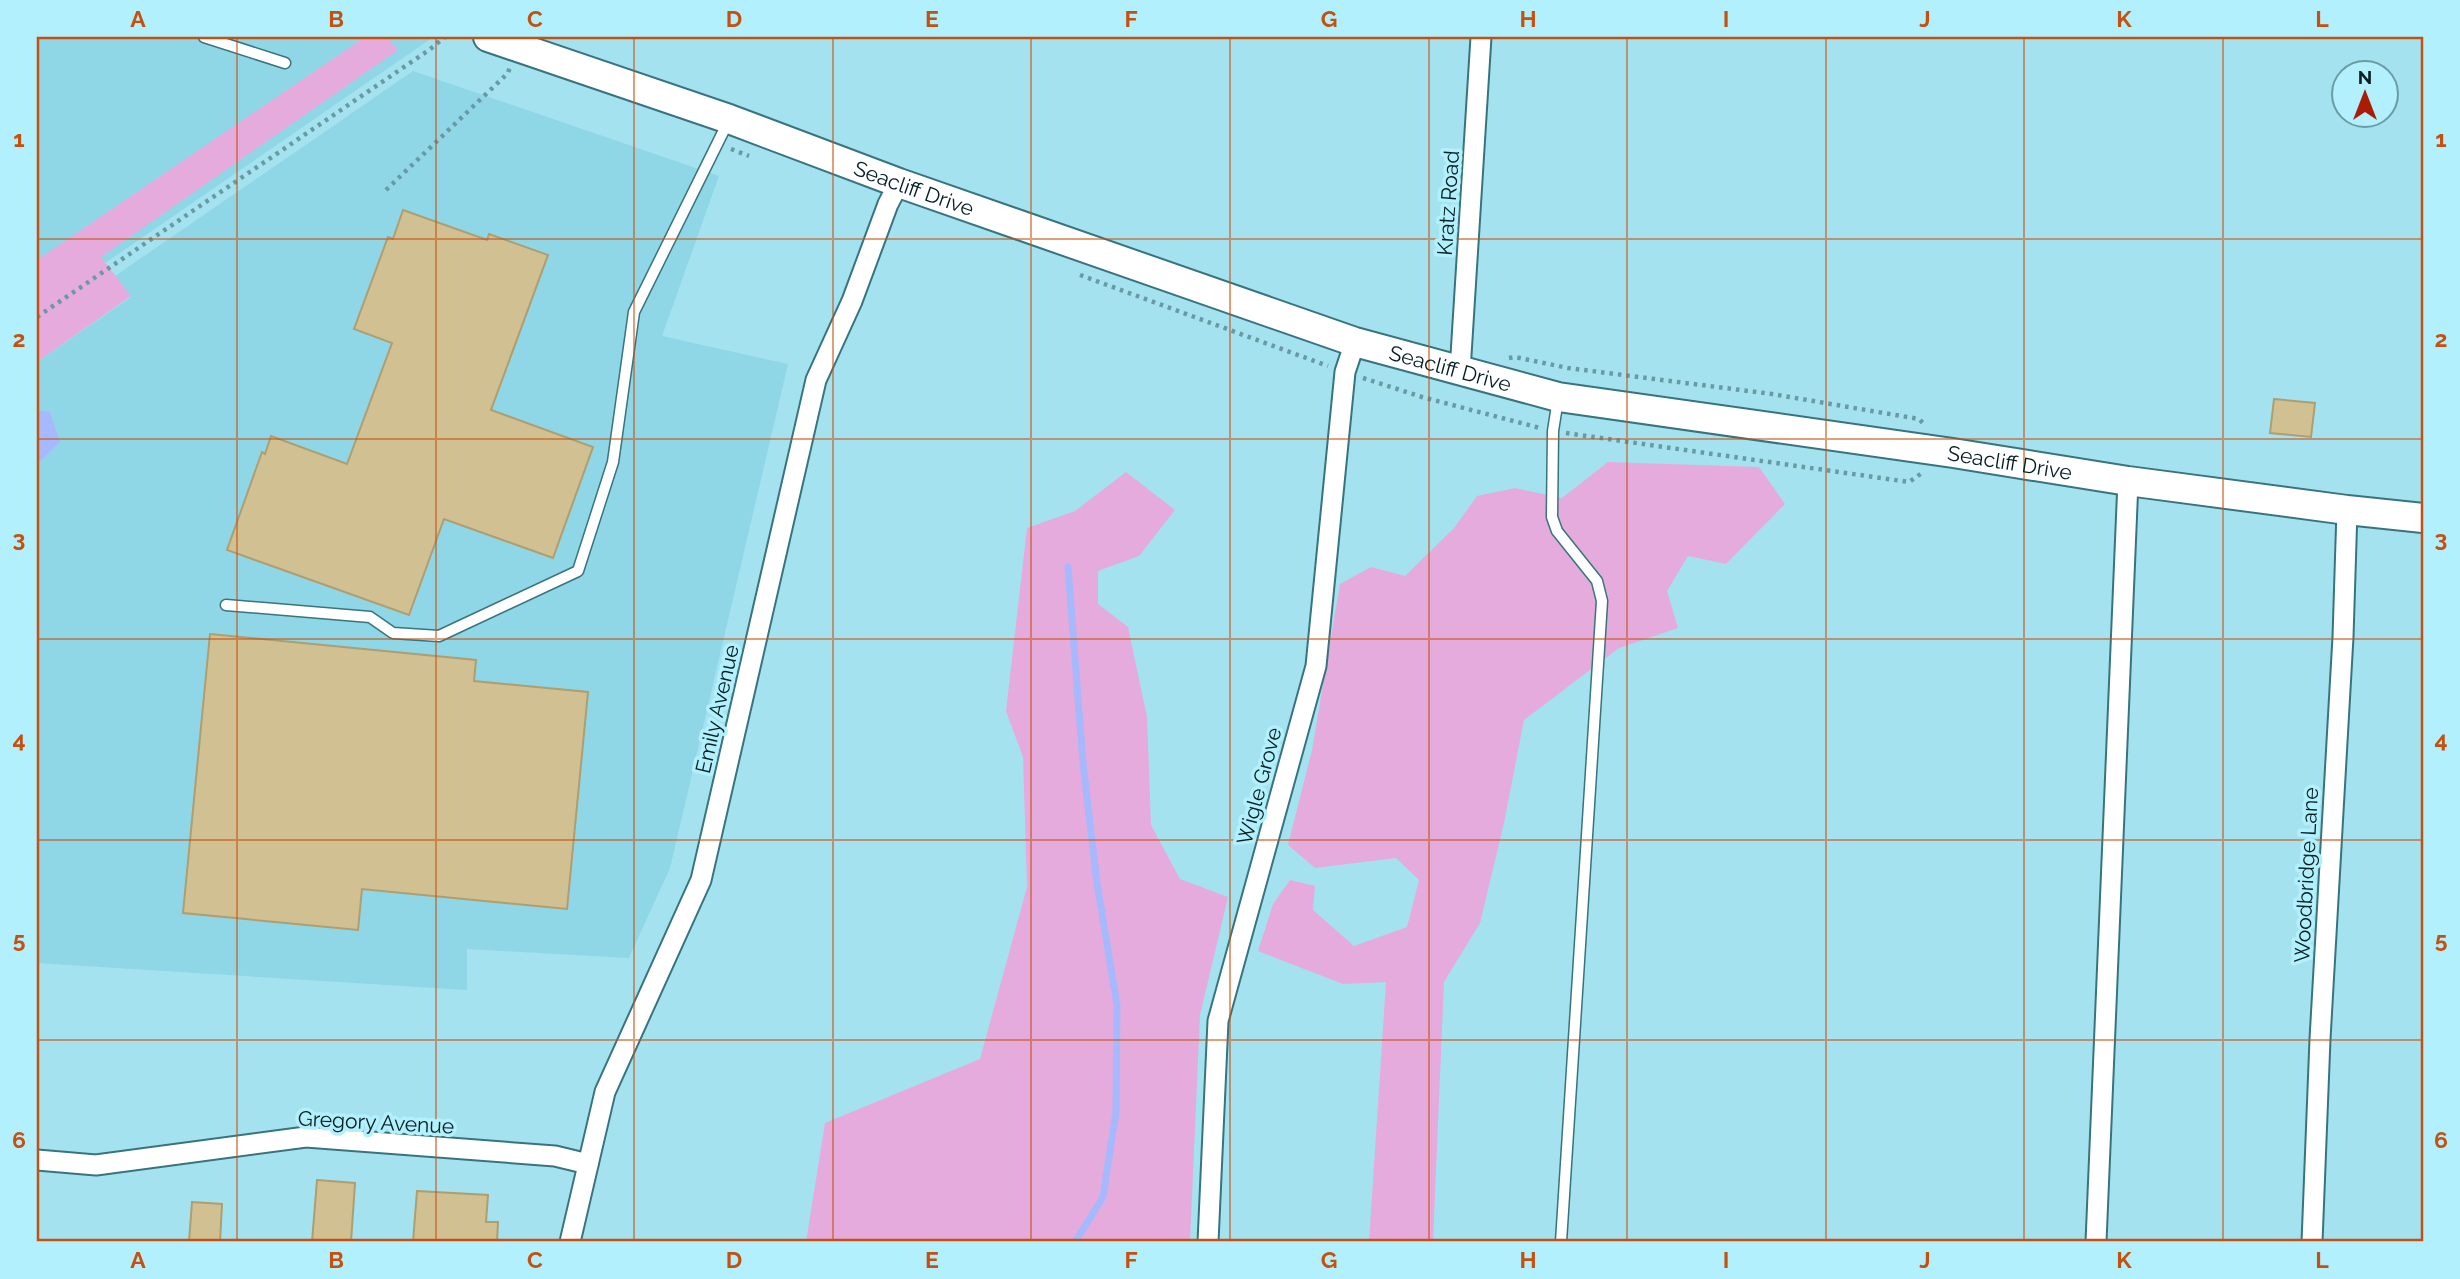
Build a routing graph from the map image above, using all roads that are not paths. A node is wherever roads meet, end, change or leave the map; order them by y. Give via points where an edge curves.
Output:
1 (204, 37) edge
2 (488, 37) edge
3 (1481, 37) edge
4 (285, 63) dead end
5 (729, 119) junction
6 (899, 183) junction
7 (1355, 342) junction
8 (1460, 371) junction
9 (1558, 397) junction
10 (2128, 481) junction
11 (2347, 510) junction
12 (2423, 518) edge
13 (226, 605) dead end
14 (37, 1160) edge
15 (588, 1164) junction
16 (570, 1242) edge
17 (1208, 1242) edge
18 (1561, 1242) edge
19 (2096, 1242) edge
20 (2312, 1242) edge

1 - 4 lane
2 - 5 main road, Seacliff Drive
3 - 8 street, Kratz Road
5 - 6 main road, Seacliff Drive
5 - 13 lane via 634,312 613,462 578,571 439,636 393,633 370,617
6 - 7 main road, Seacliff Drive
6 - 15 street, Emily Avenue via 816,380 701,880 605,1092
7 - 8 main road, Seacliff Drive
7 - 17 street, Wigle Grove via 1345,372 1316,666 1218,1021
8 - 9 main road, Seacliff Drive
9 - 10 main road, Seacliff Drive
9 - 18 lane via 1552,517 1557,531 1597,581 1602,601
10 - 11 main road, Seacliff Drive
10 - 19 street
11 - 12 main road, Seacliff Drive
11 - 20 street, Woodbridge Lane
14 - 15 street, Gregory Avenue via 96,1165 306,1137 555,1156
15 - 16 street, Emily Avenue

